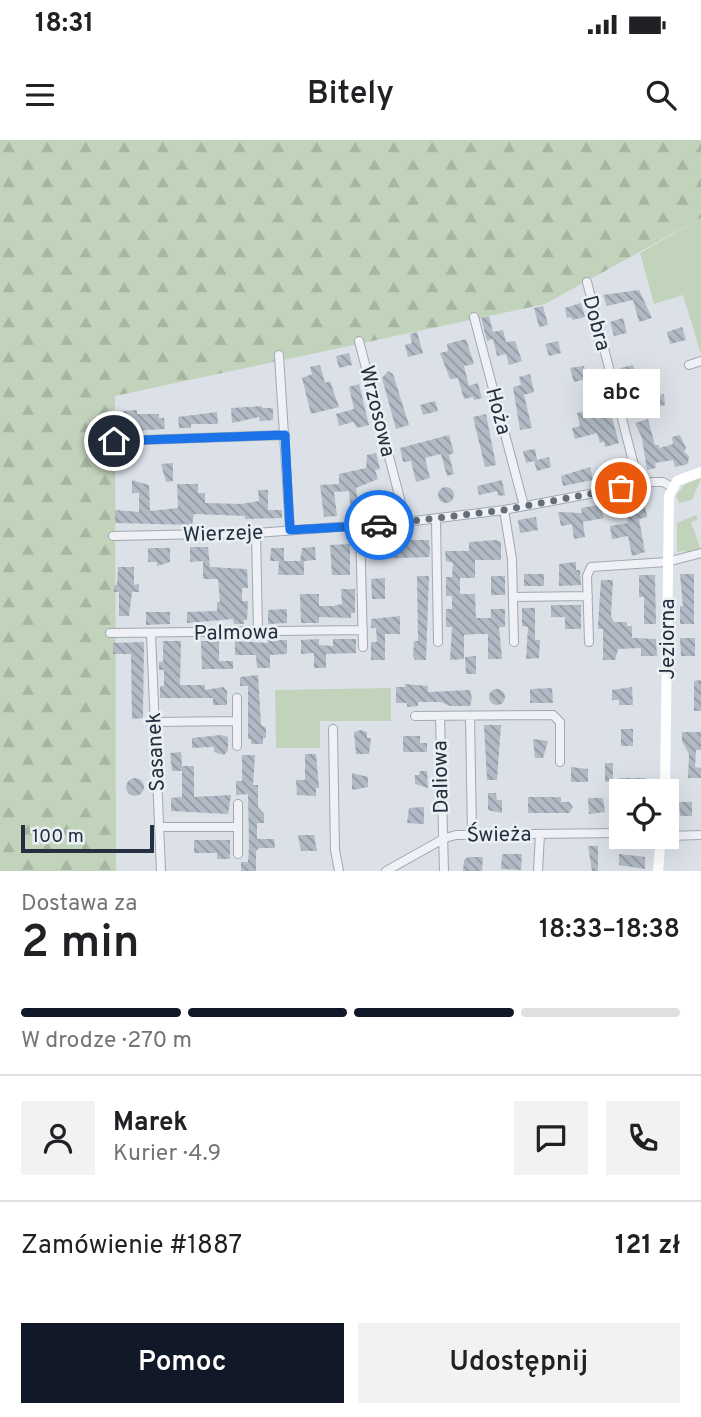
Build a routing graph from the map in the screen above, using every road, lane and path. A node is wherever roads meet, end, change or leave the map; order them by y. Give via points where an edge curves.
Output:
1 (587, 282) dead end
2 (474, 317) dead end
3 (359, 341) dead end
4 (279, 355) dead end
5 (701, 361) edge
6 (689, 365) dead end
7 (285, 435) junction
8 (114, 441) dead end
9 (701, 472) edge
10 (639, 485) junction
11 (672, 488) junction
12 (524, 506) junction
13 (504, 510) junction
14 (436, 519) junction
15 (406, 522) junction
16 (360, 526) junction
17 (290, 530) junction
18 (256, 533) junction
19 (113, 536) dead end
20 (701, 553) edge
21 (667, 562) junction
22 (588, 596) junction
23 (513, 597) junction
24 (363, 630) junction
25 (258, 631) junction
26 (110, 634) dead end
27 (151, 634) junction
28 (438, 642) dead end
29 (514, 642) dead end
30 (589, 642) dead end
31 (363, 647) dead end
32 (237, 698) dead end
33 (415, 716) dead end
34 (440, 716) junction
35 (470, 716) junction
36 (237, 721) junction
37 (153, 722) junction
38 (333, 729) dead end
39 (237, 746) dead end
40 (560, 762) dead end
41 (665, 779) edge
42 (238, 804) dead end
43 (159, 827) junction
44 (238, 827) junction
45 (609, 833) edge
46 (472, 834) junction
47 (540, 834) junction
48 (701, 835) edge
49 (679, 836) edge
50 (445, 838) junction
51 (660, 849) edge
52 (238, 854) dead end
53 (161, 871) edge
54 (340, 871) edge
55 (386, 871) edge
56 (444, 871) edge
57 (538, 871) edge
58 (658, 871) edge

1 - 10 street, Dobra
2 - 12 street, Hoża
3 - 15 street, Wrzosowa
4 - 7 street
5 - 6 street
7 - 8 street
7 - 17 street
9 - 11 street via 681,479
10 - 11 street, Wierzeje via 661,482
10 - 12 street, Wierzeje
11 - 21 street, Jeziorna
12 - 13 street, Wierzeje
13 - 14 street, Wierzeje
13 - 23 street
14 - 15 street, Wierzeje
14 - 28 street
15 - 16 street, Wierzeje
16 - 17 street, Wierzeje
16 - 24 street
17 - 18 street, Wierzeje
18 - 19 street, Wierzeje
18 - 25 street
20 - 21 street
21 - 22 street via 591,567
21 - 41 street, Jeziorna
22 - 23 street
22 - 30 street
23 - 29 street
24 - 25 street, Palmowa
24 - 31 street
25 - 27 street, Palmowa
26 - 27 street, Palmowa
27 - 37 street, Sasanek
32 - 36 street
33 - 34 street, Daliowa
34 - 35 street, Daliowa
34 - 50 street, Daliowa via 440,817
35 - 40 street, Daliowa via 553,715 560,722
35 - 46 street, Daliowa
36 - 37 street
36 - 39 street
37 - 43 street, Sasanek
38 - 54 street via 335,850
42 - 44 street
43 - 44 street
43 - 53 street, Sasanek
44 - 52 street
45 - 47 street, Świeża
46 - 47 street, Świeża
46 - 50 street, Świeża
47 - 57 street
48 - 49 street
50 - 55 street, Świeża
50 - 56 street, Daliowa
51 - 58 street

